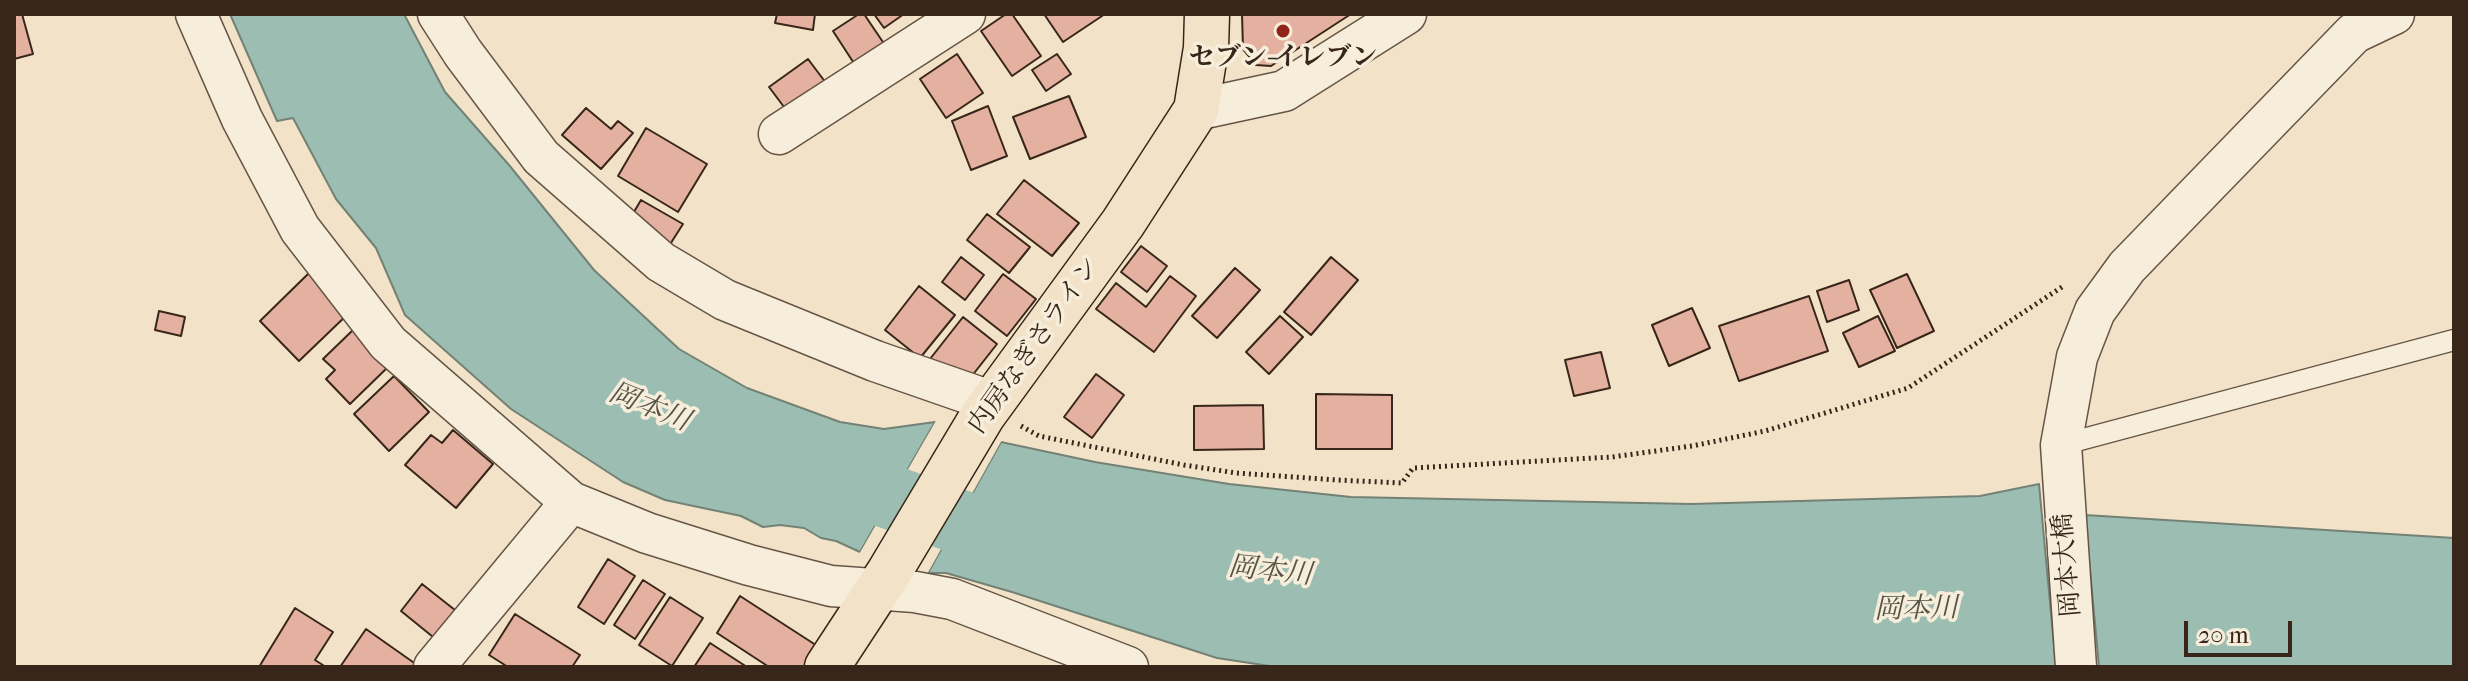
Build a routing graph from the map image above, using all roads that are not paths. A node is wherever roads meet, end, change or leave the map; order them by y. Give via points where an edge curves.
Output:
1 (196, 14) edge
2 (438, 14) edge
3 (965, 14) edge
4 (1207, 14) edge
5 (1406, 14) edge
6 (2394, 14) edge
7 (1196, 110) junction
8 (779, 134) dead end
9 (2454, 340) edge
10 (988, 409) junction
11 (2060, 454) junction
12 (571, 502) junction
13 (883, 581) junction
14 (434, 667) edge
15 (827, 667) edge
16 (1128, 667) edge
17 (2076, 667) edge

1 - 12 street via 242,119 300,229 388,343
2 - 10 street via 541,157 661,262 725,300
3 - 8 street
4 - 7 highway, 内房なぎさライン
5 - 7 street via 1284,91
6 - 11 street, 岡本大橋 via 2354,33 2127,267 2095,311 2077,357
7 - 10 highway, 内房なぎさライン via 1123,223
9 - 11 lane
10 - 13 highway, 内房なぎさライン
11 - 17 street, 岡本大橋
12 - 13 street via 647,533 831,586
12 - 14 street
13 - 15 highway, 内房なぎさライン
13 - 16 street via 952,599

